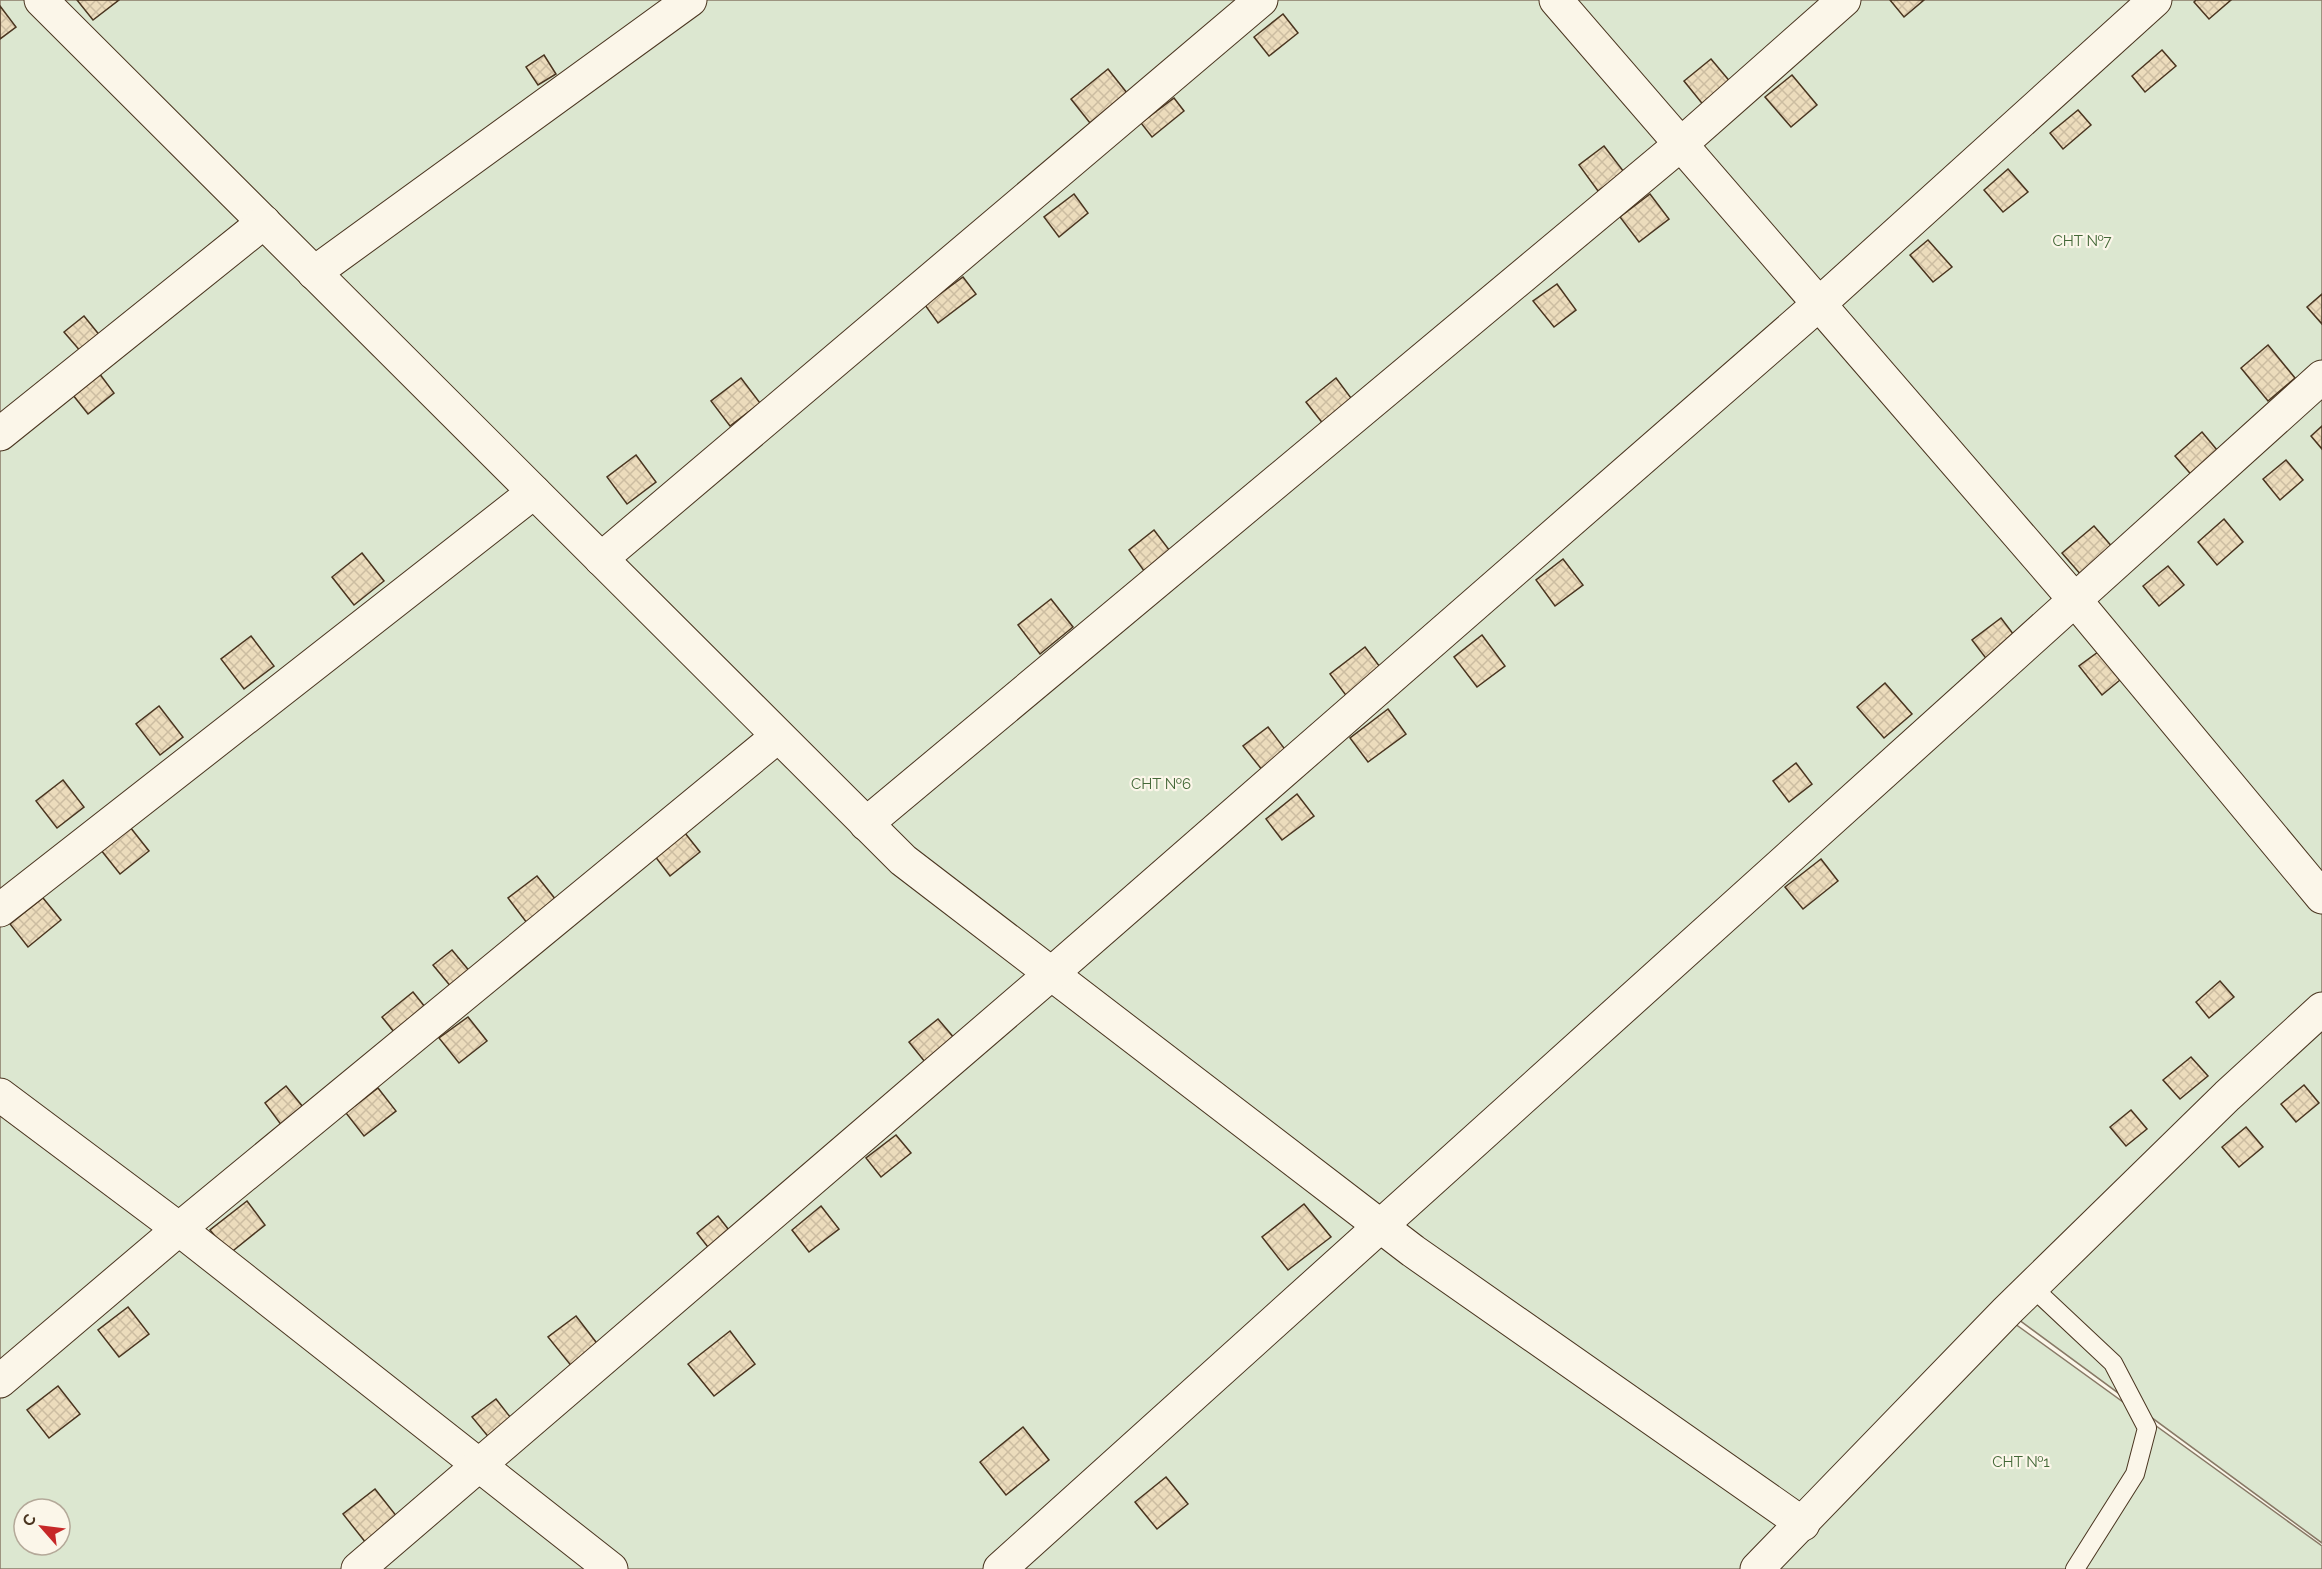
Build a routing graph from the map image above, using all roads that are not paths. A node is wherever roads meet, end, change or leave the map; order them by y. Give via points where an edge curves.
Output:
1 (690, 0) edge
2 (1261, 0) edge
3 (1556, 0) edge
4 (1844, 0) edge
5 (2156, 0) edge
6 (46, 2) edge
7 (1681, 144) junction
8 (264, 222) junction
9 (314, 273) junction
10 (1819, 304) junction
11 (2322, 377) edge
12 (0, 434) edge
13 (534, 492) junction
14 (601, 560) junction
15 (2075, 600) junction
16 (778, 736) junction
17 (866, 824) junction
18 (2322, 897) edge
19 (0, 910) edge
20 (1051, 974) junction
21 (2322, 1009) edge
22 (0, 1095) edge
23 (1379, 1226) junction
24 (179, 1229) junction
25 (2032, 1287) junction
26 (0, 1381) edge
27 (479, 1465) junction
28 (1803, 1524) junction
29 (358, 1569) edge
30 (611, 1569) edge
31 (1000, 1569) edge
32 (1757, 1569) edge
33 (2075, 1569) edge

1 - 9 street
2 - 14 street
3 - 7 street
4 - 7 street
5 - 10 street
6 - 8 street
7 - 10 street
7 - 17 street
8 - 9 street
8 - 12 street
9 - 13 street
10 - 15 street
10 - 20 street
11 - 15 street
13 - 14 street
13 - 19 street
14 - 16 street
15 - 18 street
15 - 23 street
16 - 17 street
16 - 24 street
17 - 20 street via 903,860
20 - 23 street
20 - 27 street
21 - 25 street
22 - 24 street
23 - 28 street
23 - 31 street
24 - 26 street
24 - 27 street
25 - 28 street
25 - 33 lane via 2114,1363 2147,1428 2135,1474
27 - 29 street
27 - 30 street
28 - 32 street

